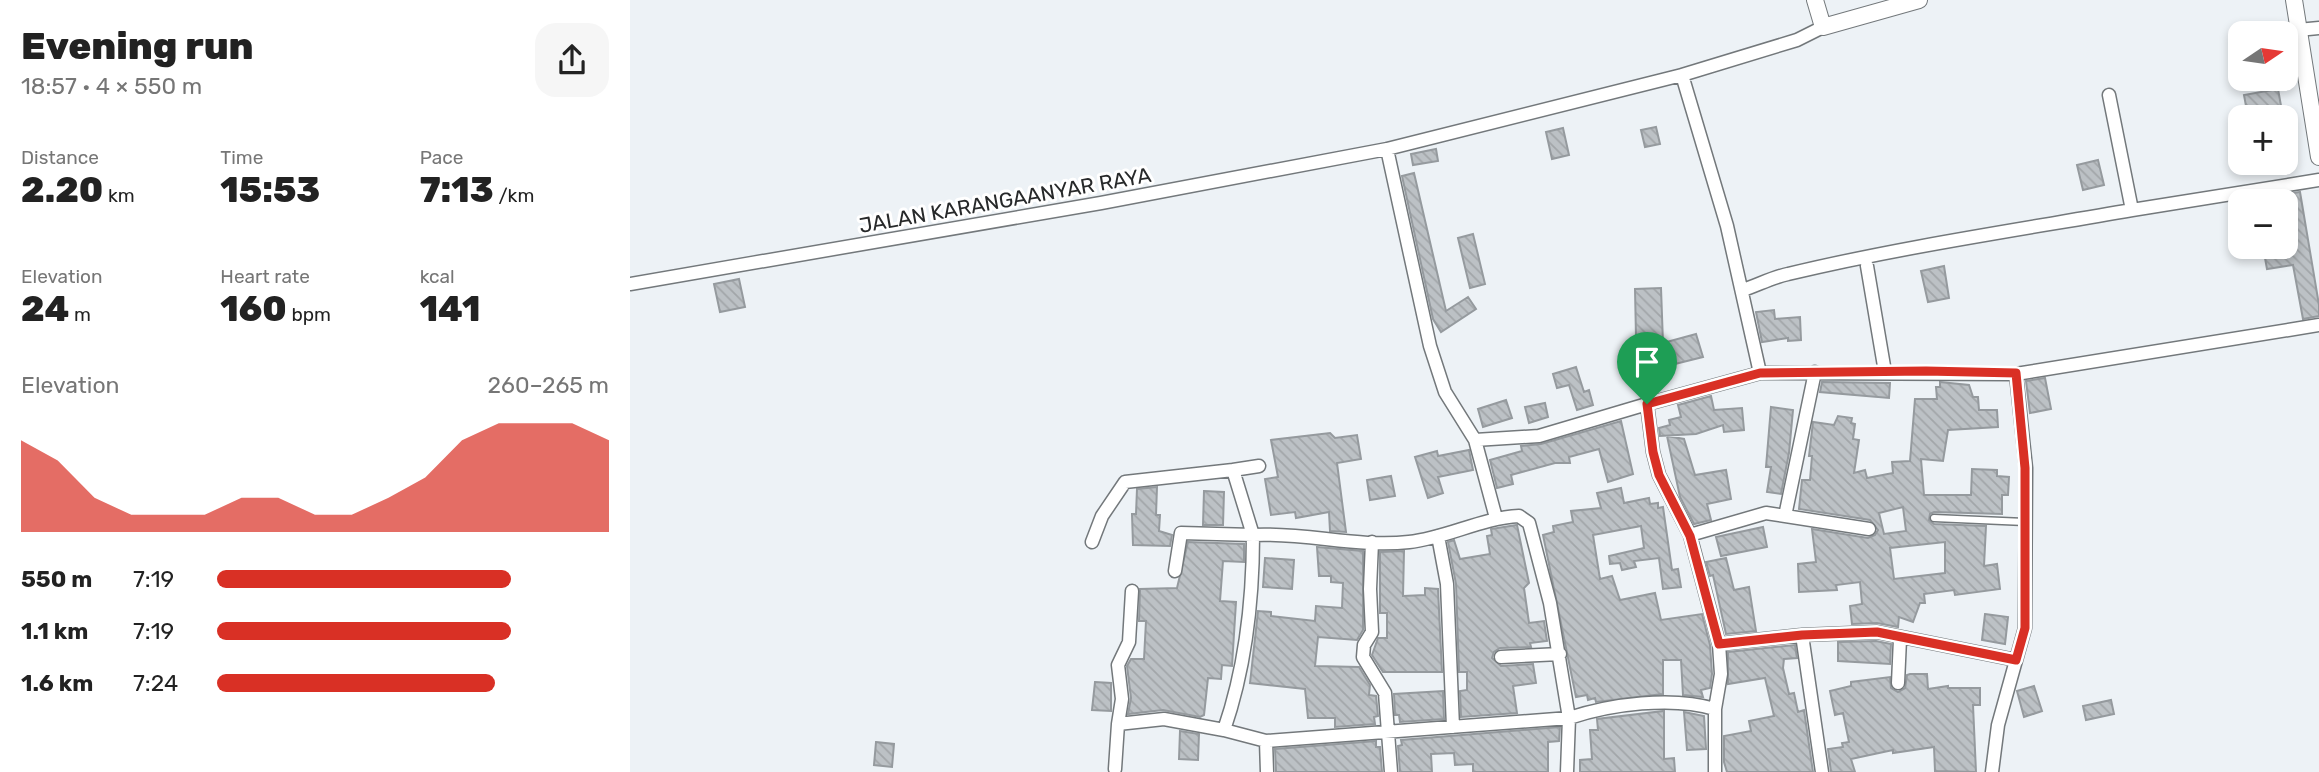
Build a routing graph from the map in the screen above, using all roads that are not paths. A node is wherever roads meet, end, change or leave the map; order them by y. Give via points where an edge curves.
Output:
1 (1815, 0) edge
2 (1920, 0) edge
3 (2294, 0) edge
4 (2297, 21) edge
5 (1822, 27) junction
6 (2319, 28) edge
7 (2298, 30) joint
8 (1682, 75) junction
9 (2109, 94) dead end
10 (1387, 149) junction
11 (2319, 157) edge
12 (2319, 180) edge
13 (2132, 211) junction
14 (1867, 266) dead end
15 (630, 284) edge
16 (1743, 290) junction
17 (2319, 324) edge
18 (1815, 372) junction
19 (1885, 372) junction
20 (1760, 373) junction
21 (2016, 373) junction
22 (1647, 404) junction
23 (1475, 440) junction
24 (1259, 466) dead end
25 (1233, 470) junction
26 (1785, 516) junction
27 (1496, 518) junction
28 (1934, 518) dead end
29 (2025, 522) junction
30 (1869, 529) dead end
31 (1253, 535) junction
32 (1438, 536) junction
33 (1690, 536) junction
34 (1092, 542) dead end
35 (1372, 542) junction
36 (1175, 571) dead end
37 (1132, 591) dead end
38 (1802, 635) junction
39 (1900, 639) junction
40 (1719, 644) junction
41 (1560, 654) junction
42 (1501, 657) dead end
43 (2016, 660) junction
44 (1898, 683) dead end
45 (1715, 709) junction
46 (1569, 718) junction
47 (1118, 724) junction
48 (1453, 727) junction
49 (1224, 730) junction
50 (1390, 732) junction
51 (1266, 741) junction
52 (1111, 771) edge
53 (1267, 772) edge
54 (1391, 772) edge
55 (1567, 772) edge
56 (1715, 772) edge
57 (1822, 772) edge
58 (1992, 772) edge

1 - 5 street
2 - 5 street
3 - 4 street
5 - 8 street, JALAN KARANGAANYAR RAYA via 1797,40
6 - 7 street
7 - 11 street
8 - 10 street, JALAN KARANGAANYAR RAYA
8 - 16 street
9 - 13 street
10 - 15 street, JALAN KARANGAANYAR RAYA
10 - 23 street via 1430,346 1445,392
12 - 13 street
13 - 16 street via 1857,258 1783,275
14 - 19 street
16 - 20 street
17 - 21 street
18 - 19 street
18 - 20 street
18 - 26 street
19 - 21 street
20 - 22 street
21 - 29 street
22 - 23 street via 1539,436
22 - 33 street via 1659,475
23 - 27 street
24 - 25 street
25 - 31 street
25 - 34 street via 1125,482 1094,531
26 - 30 street
26 - 33 street via 1761,513
27 - 32 street
27 - 41 street via 1519,516 1529,523
28 - 29 lane
29 - 43 street via 2025,628
31 - 35 street
31 - 36 street via 1181,533
31 - 49 street via 1242,657
32 - 35 street via 1407,543
32 - 48 street via 1447,584
33 - 40 street
35 - 50 street via 1372,632 1363,657 1384,689
37 - 47 street via 1129,642 1118,665 1122,693
38 - 39 street via 1877,632
38 - 40 street
38 - 57 street
39 - 43 street
39 - 44 street
40 - 45 street via 1721,674
41 - 42 street
41 - 46 street
43 - 58 street via 1998,725
45 - 46 street via 1697,704 1640,705
45 - 56 street
46 - 48 street
46 - 55 street
47 - 49 street via 1164,719
47 - 52 street
48 - 50 street
49 - 51 street
50 - 51 street
50 - 54 street
51 - 53 street

